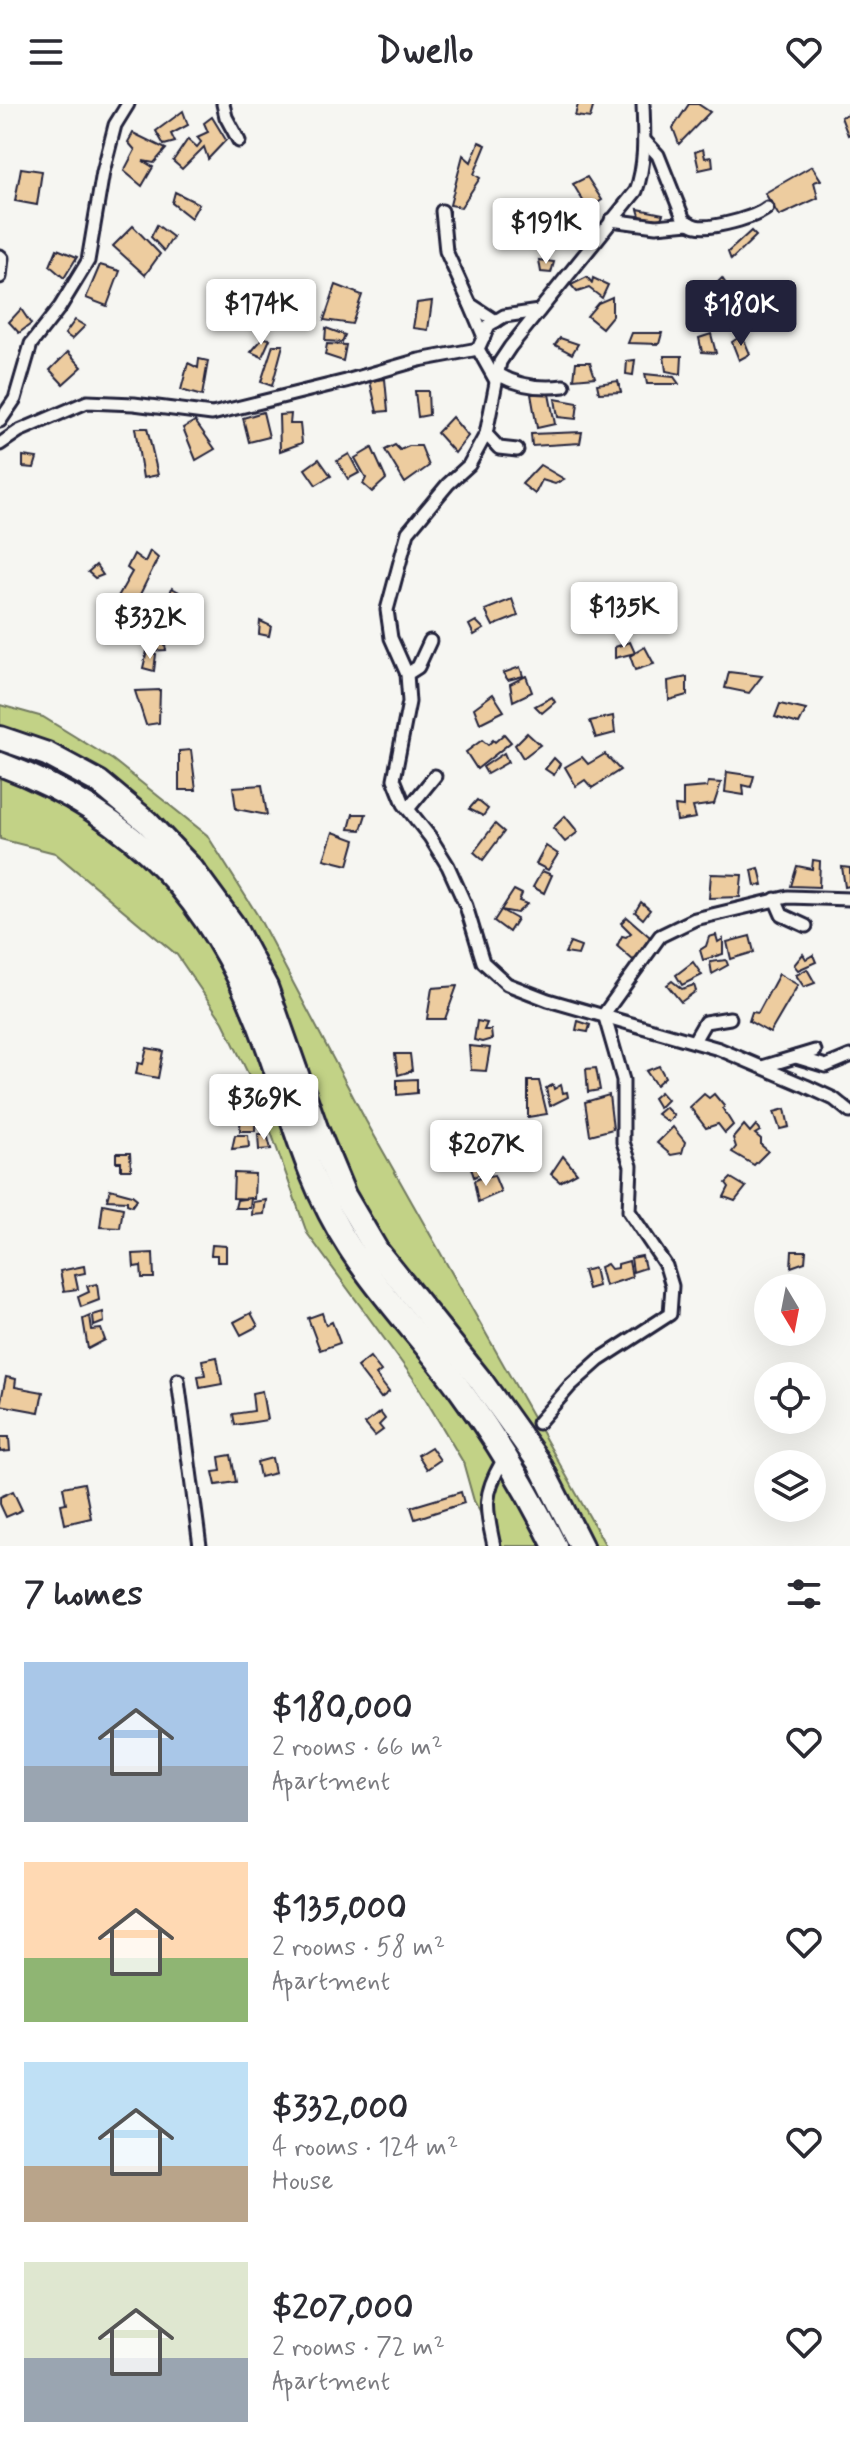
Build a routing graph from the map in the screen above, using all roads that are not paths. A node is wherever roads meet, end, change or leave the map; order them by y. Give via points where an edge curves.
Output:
1 (128, 104) edge
2 (223, 104) edge
3 (643, 104) edge
4 (644, 140) junction
5 (239, 141) dead end
6 (767, 208) dead end
7 (442, 211) dead end
8 (611, 220) junction
9 (689, 223) junction
10 (0, 256) edge
11 (0, 277) edge
12 (470, 304) junction
13 (539, 311) junction
14 (496, 321) junction
15 (484, 337) junction
16 (478, 349) junction
17 (497, 378) junction
18 (564, 386) dead end
19 (0, 421) edge
20 (486, 434) junction
21 (0, 444) edge
22 (517, 450) dead end
23 (430, 641) dead end
24 (407, 674) junction
25 (0, 738) edge
26 (0, 764) edge
27 (435, 776) dead end
28 (408, 809) junction
29 (775, 899) junction
30 (850, 899) edge
31 (806, 926) dead end
32 (604, 1014) junction
33 (730, 1018) dead end
34 (694, 1041) junction
35 (815, 1051) dead end
36 (850, 1056) edge
37 (796, 1057) junction
38 (761, 1067) junction
39 (850, 1112) edge
40 (178, 1380) dead end
41 (538, 1423) dead end
42 (502, 1462) dead end
43 (200, 1546) edge
44 (494, 1546) edge
45 (555, 1546) edge
46 (581, 1546) edge

1 - 19 street via 115,125 103,172 88,261 31,344 15,399
2 - 5 street
3 - 4 street
4 - 8 street via 636,191
4 - 9 street via 658,155
6 - 9 street via 713,226
7 - 12 street via 446,251
8 - 9 street via 656,226
8 - 13 street
10 - 11 street
12 - 14 street
12 - 15 street
13 - 14 street
13 - 17 street via 500,362
14 - 15 street
15 - 16 street
16 - 17 street
16 - 21 street via 212,414 87,402
17 - 18 street
17 - 20 street
20 - 22 street via 499,448
20 - 24 street via 469,465 408,532 387,610 391,638
23 - 24 street via 418,667
24 - 28 street via 409,702 394,779
25 - 46 highway via 47,754 99,782 192,869 233,925 266,987 344,1195 377,1251 538,1461
26 - 45 highway via 41,779 122,828 191,900 239,979 300,1150 349,1248 461,1390 523,1483
27 - 28 street
28 - 32 street via 448,866 483,962 525,992
29 - 30 street
29 - 31 street via 782,915
29 - 32 street via 695,919 660,936
32 - 34 street
32 - 41 street via 623,1080 623,1142 631,1166 629,1211 666,1266 672,1286 670,1314 599,1360
33 - 34 street via 705,1022
34 - 38 street
35 - 37 street
36 - 37 street via 826,1066
37 - 38 street
38 - 39 street via 834,1099
40 - 43 street
42 - 44 street via 486,1500

